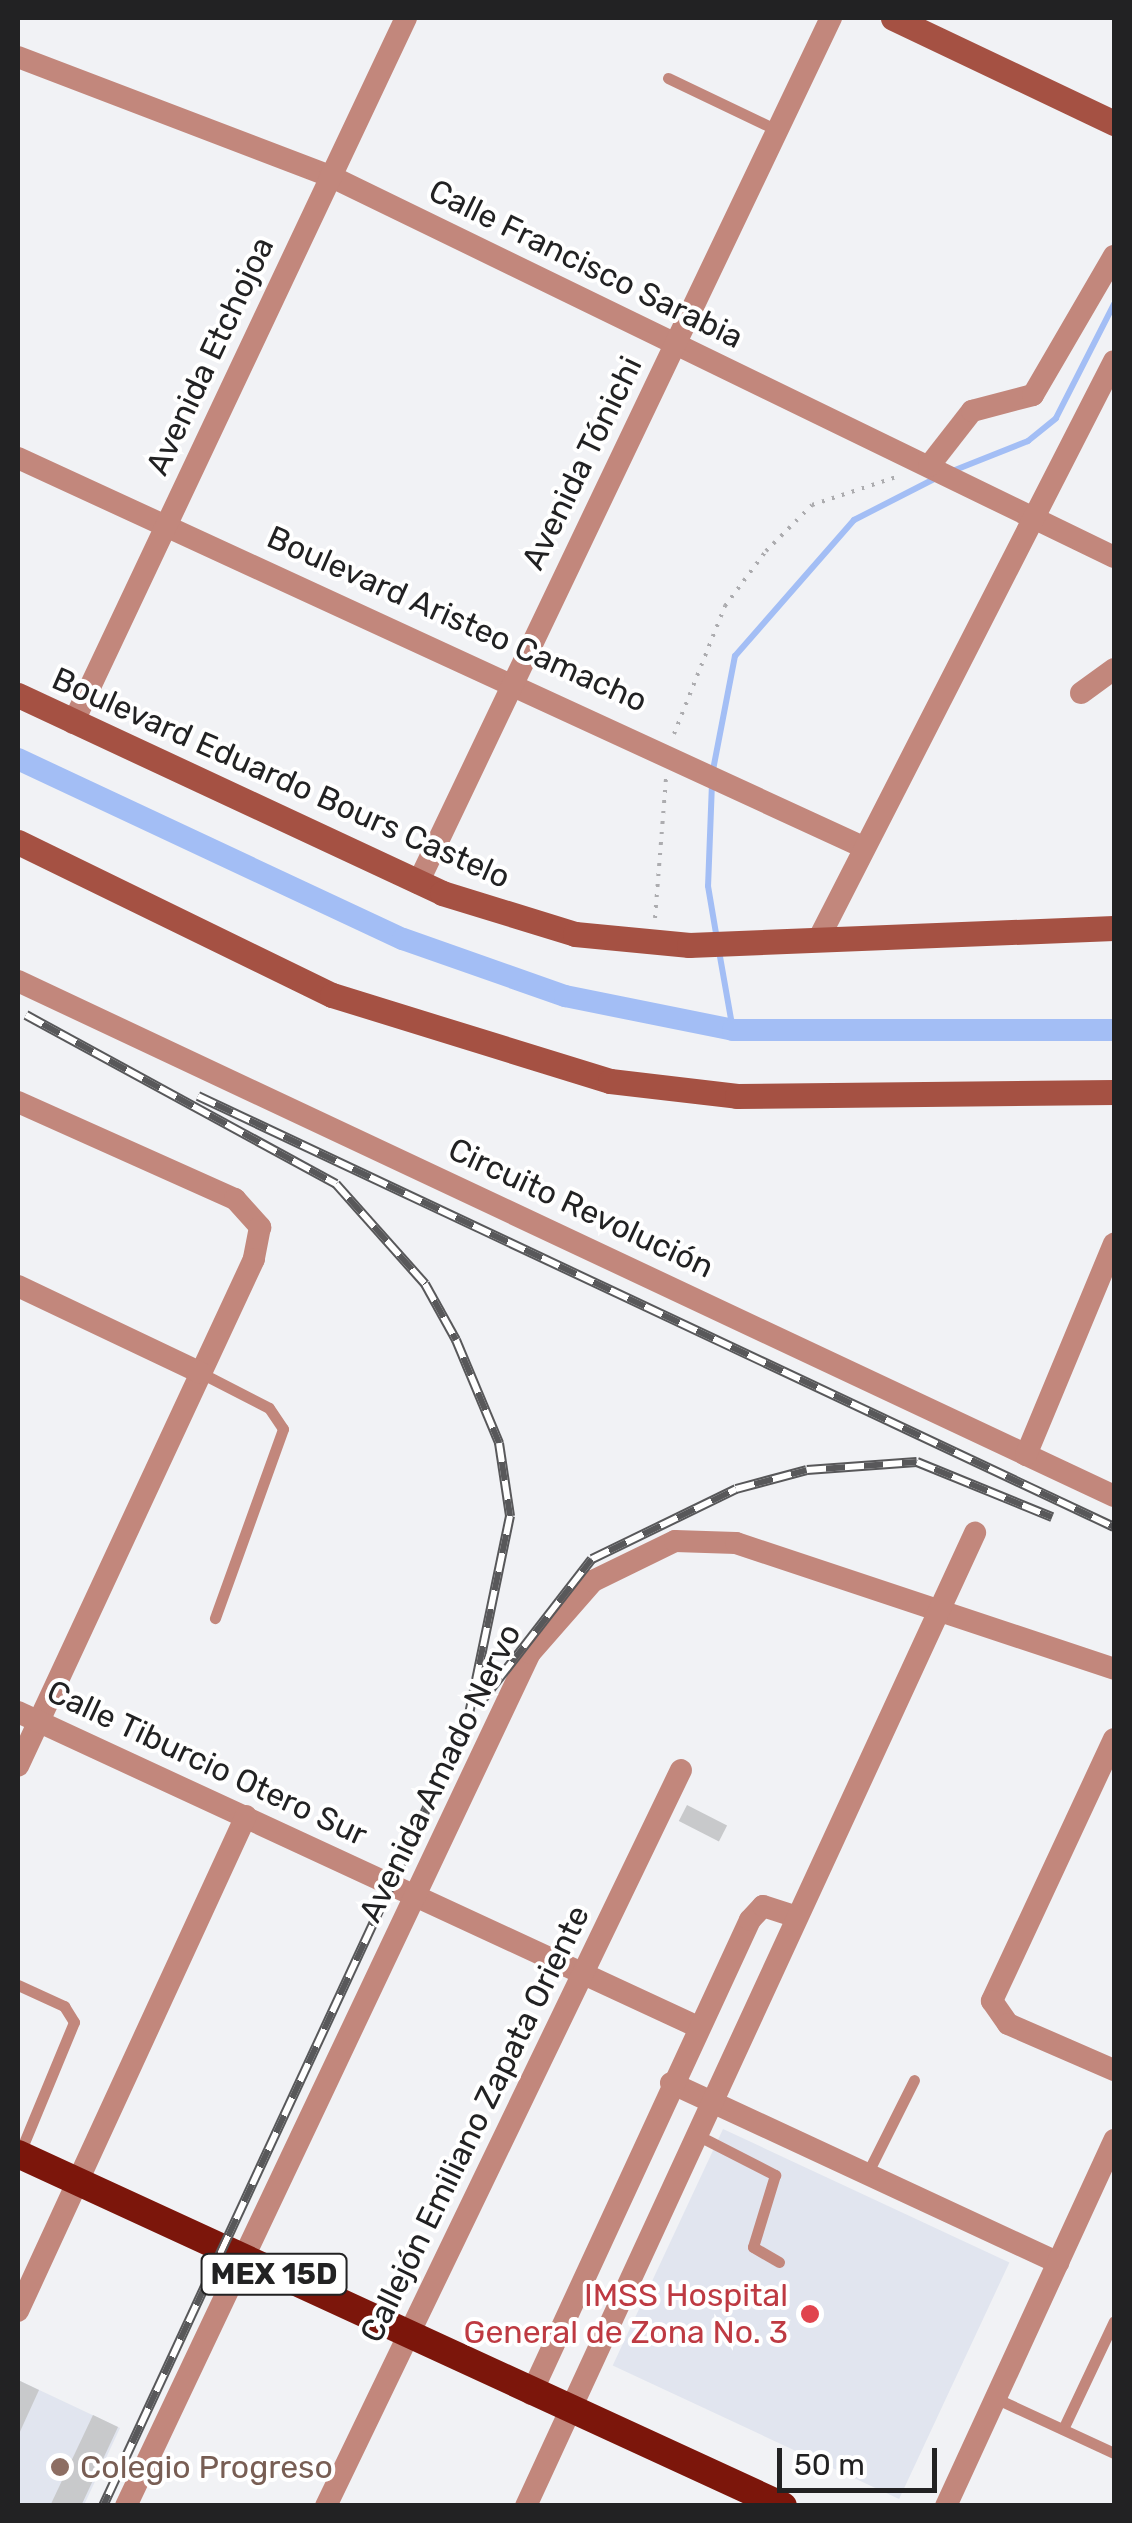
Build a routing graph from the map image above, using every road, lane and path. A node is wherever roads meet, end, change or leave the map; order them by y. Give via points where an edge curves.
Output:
1 (406, 18) edge
2 (831, 18) edge
3 (894, 18) edge
4 (18, 57) edge
5 (668, 78) dead end
6 (1114, 123) edge
7 (777, 130) junction
8 (330, 176) junction
9 (1114, 256) edge
10 (675, 343) junction
11 (1114, 361) edge
12 (18, 458) edge
13 (929, 466) junction
14 (1032, 519) junction
15 (167, 524) junction
16 (1114, 557) edge
17 (1114, 670) edge
18 (513, 680) junction
19 (1080, 693) dead end
20 (18, 695) edge
21 (73, 723) junction
22 (670, 751) junction
23 (18, 842) edge
24 (865, 848) junction
25 (418, 883) junction
26 (1114, 928) edge
27 (818, 940) junction
28 (652, 944) junction
29 (18, 982) edge
30 (1114, 1092) edge
31 (18, 1102) edge
32 (1114, 1244) edge
33 (18, 1286) edge
34 (202, 1373) junction
35 (1026, 1454) junction
36 (1114, 1496) edge
37 (975, 1533) dead end
38 (941, 1610) junction
39 (215, 1618) dead end
40 (1114, 1669) edge
41 (28, 1717) edge
42 (1114, 1739) edge
43 (18, 1766) edge
44 (682, 1770) dead end
45 (246, 1816) junction
46 (416, 1894) junction
47 (796, 1916) junction
48 (584, 1973) junction
49 (18, 1985) edge
50 (696, 2026) junction
51 (1114, 2070) edge
52 (914, 2080) dead end
53 (671, 2083) junction
54 (712, 2102) junction
55 (697, 2135) junction
56 (1114, 2140) edge
57 (18, 2155) edge
58 (866, 2174) junction
59 (77, 2182) junction
60 (242, 2259) junction
61 (780, 2262) dead end
62 (1058, 2263) junction
63 (18, 2312) edge
64 (1114, 2322) edge
65 (408, 2336) junction
66 (531, 2394) junction
67 (996, 2398) junction
68 (570, 2412) junction
69 (1063, 2430) junction
70 (1114, 2453) edge
71 (126, 2506) edge
72 (326, 2506) edge
73 (526, 2506) edge
74 (783, 2506) edge
75 (946, 2506) edge

1 - 8 street, Avenida Etchojoa
2 - 7 street, Avenida Tónichi
3 - 6 main road
4 - 8 street, Calle Francisco Sarabia
5 - 7 lane
7 - 10 street, Avenida Tónichi
8 - 10 street, Calle Francisco Sarabia
8 - 15 street, Avenida Etchojoa
9 - 13 street via 1033,395 972,411
10 - 13 street, Calle Francisco Sarabia
10 - 18 street, Avenida Tónichi
11 - 14 street
12 - 15 street, Boulevard Aristeo Camacho
13 - 14 street, Calle Francisco Sarabia
13 - 22 path via 812,506 766,551 709,639
14 - 16 street, Calle Francisco Sarabia
14 - 24 street
15 - 18 street, Boulevard Aristeo Camacho
15 - 21 street, Avenida Etchojoa
17 - 19 street
18 - 22 street, Boulevard Aristeo Camacho
18 - 25 street, Avenida Tónichi
20 - 21 main road, Boulevard Eduardo Bours Castelo
21 - 25 main road, Boulevard Eduardo Bours Castelo
22 - 24 street, Boulevard Aristeo Camacho
22 - 28 path
23 - 30 main road via 332,995 610,1081 737,1096
24 - 27 street
25 - 28 main road, Boulevard Eduardo Bours Castelo via 550,928
26 - 27 main road, Boulevard Eduardo Bours Castelo
27 - 28 main road, Boulevard Eduardo Bours Castelo
29 - 35 street, Circuito Revolución
31 - 34 street via 256,1215 254,1259
32 - 35 street
33 - 34 street
34 - 39 lane via 269,1408 283,1429
34 - 41 street
35 - 36 street, Circuito Revolución
37 - 38 street
38 - 40 street, Avenida Amado Nervo
38 - 46 street, Avenida Amado Nervo via 736,1543 674,1540 619,1564 571,1600 530,1653
38 - 47 street
41 - 43 street
41 - 45 street, Calle Tiburcio Otero Sur
42 - 51 street via 992,2001 1008,2024
44 - 48 street, Callejón Emiliano Zapata Oriente
45 - 46 street, Calle Tiburcio Otero Sur
45 - 59 street
46 - 48 street, Calle Tiburcio Otero Sur
46 - 60 street, Avenida Amado Nervo
47 - 50 street via 755,1911
47 - 54 street
48 - 50 street, Calle Tiburcio Otero Sur
48 - 65 street, Callejón Emiliano Zapata Oriente
49 - 57 lane via 64,2006 74,2022
50 - 53 street
52 - 58 lane
53 - 54 street
53 - 66 street
54 - 55 street
54 - 58 street
55 - 61 lane via 775,2176 753,2247
55 - 68 street
56 - 62 street
57 - 59 highway, MEX 15D
58 - 62 street
59 - 60 highway, MEX 15D
59 - 63 street
60 - 65 highway, MEX 15D
60 - 71 street, Avenida Amado Nervo
62 - 67 street
64 - 69 lane
65 - 66 highway, MEX 15D
65 - 72 street, Callejón Emiliano Zapata Oriente
66 - 68 highway, MEX 15D
67 - 69 lane
67 - 75 street
68 - 73 street
68 - 74 highway, MEX 15D
69 - 70 lane

